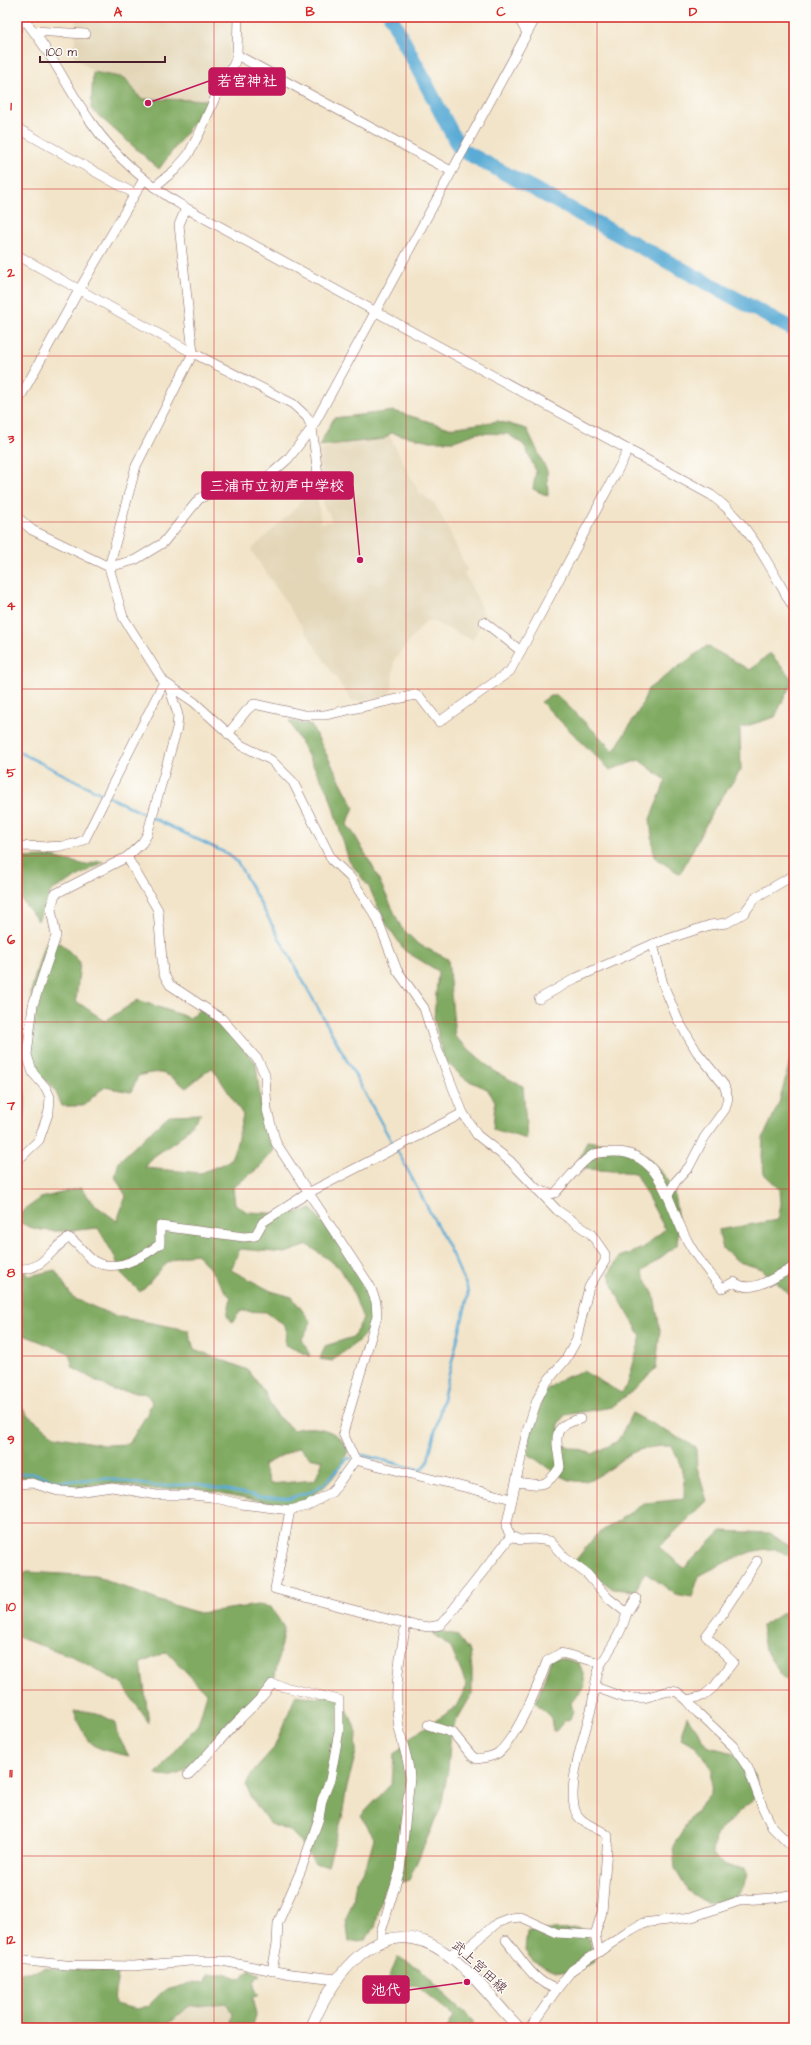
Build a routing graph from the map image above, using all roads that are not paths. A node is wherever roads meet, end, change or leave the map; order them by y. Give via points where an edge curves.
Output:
1 (238, 17) edge
2 (518, 17) edge
3 (536, 17) edge
4 (23, 18) edge
5 (17, 29) edge
6 (34, 32) junction
7 (527, 33) junction
8 (86, 34) dead end
9 (237, 55) junction
10 (17, 128) edge
11 (451, 171) junction
12 (144, 179) junction
13 (154, 187) junction
14 (135, 194) junction
15 (186, 208) junction
16 (17, 255) edge
17 (79, 290) junction
18 (376, 313) junction
19 (193, 353) junction
20 (17, 403) edge
21 (312, 428) junction
22 (629, 449) junction
23 (320, 490) dead end
24 (17, 517) edge
25 (109, 567) junction
26 (794, 609) edge
27 (484, 622) dead end
28 (521, 651) junction
29 (166, 684) junction
30 (228, 734) junction
31 (17, 846) edge
32 (127, 857) junction
33 (794, 875) edge
34 (653, 944) junction
35 (539, 999) dead end
36 (463, 1113) junction
37 (17, 1161) edge
38 (535, 1189) junction
39 (308, 1193) junction
40 (668, 1195) junction
41 (17, 1266) edge
42 (794, 1267) edge
43 (580, 1419) dead end
44 (354, 1457) junction
45 (517, 1482) junction
46 (17, 1484) edge
47 (512, 1499) junction
48 (290, 1510) junction
49 (511, 1536) junction
50 (757, 1561) dead end
51 (636, 1598) dead end
52 (627, 1613) junction
53 (406, 1624) junction
54 (601, 1663) junction
55 (595, 1687) junction
56 (687, 1700) junction
57 (428, 1725) dead end
58 (188, 1775) dead end
59 (794, 1849) edge
60 (794, 1894) edge
61 (595, 1935) junction
62 (506, 1940) dead end
63 (381, 1942) junction
64 (599, 1952) junction
65 (449, 1956) junction
66 (17, 1960) edge
67 (272, 1971) junction
68 (337, 1979) junction
69 (557, 1988) junction
70 (311, 2028) edge
71 (519, 2028) edge
72 (530, 2028) edge

1 - 9 street
2 - 7 street
3 - 7 street
4 - 5 street
4 - 6 street
6 - 8 street
6 - 12 street via 102,137
7 - 11 street
9 - 11 street
9 - 13 street via 188,154 175,170
10 - 14 street
11 - 18 street
12 - 13 street
12 - 14 street
13 - 15 street
14 - 17 street
15 - 18 street
15 - 19 street via 179,225
16 - 17 street
17 - 19 street
17 - 20 street
18 - 21 street
18 - 22 street
19 - 21 street via 293,404 307,417
19 - 25 street via 136,466
21 - 23 street
21 - 25 street via 288,459 255,486 212,492 199,499 163,542 135,560
22 - 26 street via 711,495 734,513 759,548
22 - 28 street
24 - 25 street via 32,530
25 - 29 street via 123,617
27 - 28 street
28 - 30 street via 510,671 439,722 416,695 324,715 304,715 254,704
29 - 30 street via 194,702
29 - 31 street via 85,839 80,843
29 - 32 street via 178,715 177,728 151,824 142,843
30 - 36 street via 271,760 293,782 332,860 350,877 377,918 397,970 424,1008
32 - 37 street via 101,868 55,894 51,908 56,936 33,1005 27,1055 33,1073 50,1097 49,1110 39,1140
32 - 39 street via 158,910 163,973 170,985 222,1019 258,1060 265,1075 267,1110 276,1143
33 - 34 street via 756,897 744,913 727,924 710,925
34 - 35 street via 576,978
34 - 40 street via 663,984 678,1020 697,1052 724,1086 728,1098 725,1109
36 - 38 street via 477,1135 510,1161
36 - 39 street
38 - 40 street via 556,1193 593,1155 622,1152 638,1156 646,1162
38 - 45 street via 557,1210 591,1234 605,1254 605,1261 589,1287 576,1341 566,1359 545,1384 537,1400 527,1431
39 - 41 street via 263,1222 255,1236 244,1237 160,1226 160,1244 142,1257 126,1264 111,1266 94,1262 70,1238 36,1267 22,1269
39 - 44 street via 370,1286 376,1302 376,1316 343,1433
40 - 42 street via 688,1243 722,1288 734,1282 741,1286 752,1286
43 - 45 street via 566,1422 559,1428 557,1434 560,1467 550,1481 541,1485
44 - 47 street
44 - 48 street via 332,1492 307,1506
45 - 47 street
46 - 48 street via 32,1483 58,1491 77,1492 112,1487 156,1496 192,1495
47 - 49 street via 506,1527
48 - 53 street via 275,1589
49 - 52 street via 520,1540 550,1541 565,1558 588,1574 608,1598
49 - 53 street via 440,1625 430,1627
50 - 56 street via 706,1636 733,1662 714,1687 703,1696
51 - 52 street
52 - 54 street via 619,1635
53 - 63 street via 397,1674 398,1720 409,1762 410,1778 400,1870 381,1932
54 - 55 street
54 - 57 street via 561,1653 547,1661 539,1685 524,1714 507,1744 497,1754 477,1759 453,1733
55 - 56 street via 625,1698 644,1698 669,1691 678,1692
55 - 61 street via 576,1766 573,1797 577,1815 586,1824 608,1836 602,1912
56 - 59 street via 733,1746 748,1768 762,1808 772,1827
58 - 67 street via 272,1684 339,1700 339,1731 330,1780 301,1870 278,1923
60 - 64 street via 742,1900 692,1917 643,1924
61 - 64 street
61 - 65 street via 557,1933 521,1917 510,1918 497,1923 465,1950 455,1951
62 - 69 street via 535,1975 549,1987
63 - 65 main road, 武上宮田線 via 396,1939 413,1940 437,1948
63 - 68 main road, 武上宮田線 via 358,1955
64 - 69 street via 572,1970
65 - 71 main road, 武上宮田線
66 - 67 street via 66,1965 134,1966 201,1960 222,1961
67 - 68 street
68 - 70 main road, 武上宮田線
69 - 72 street

